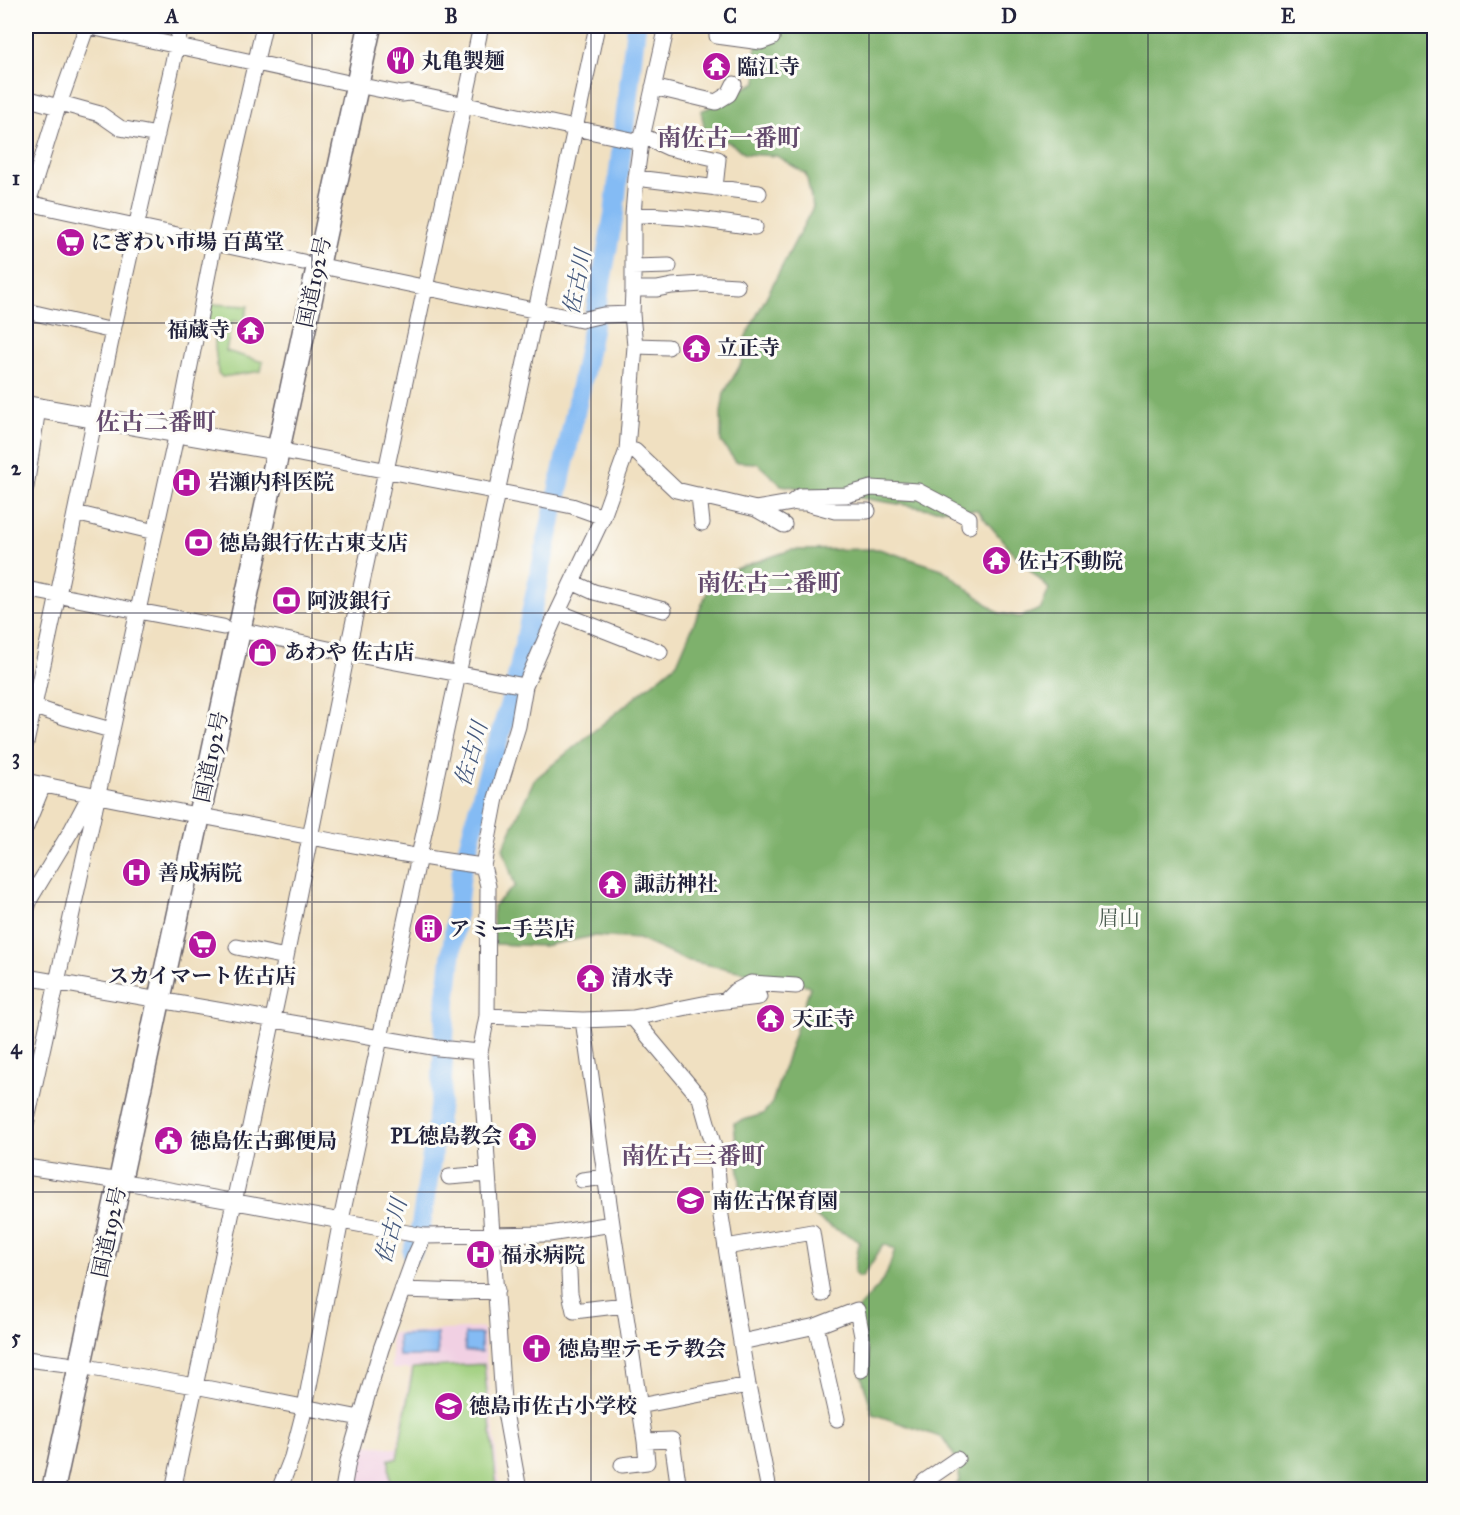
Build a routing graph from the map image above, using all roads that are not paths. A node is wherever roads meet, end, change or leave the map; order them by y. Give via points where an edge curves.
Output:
1 (86, 26) edge
2 (181, 26) edge
3 (264, 26) edge
4 (356, 26) edge
5 (370, 26) edge
6 (481, 26) edge
7 (597, 26) edge
8 (667, 26) edge
9 (717, 26) edge
10 (772, 38) dead end
11 (177, 45) junction
12 (256, 63) junction
13 (351, 83) junction
14 (734, 84) dead end
15 (653, 87) junction
16 (26, 98) edge
17 (59, 105) junction
18 (464, 105) junction
19 (574, 129) junction
20 (157, 135) junction
21 (632, 139) junction
22 (636, 178) junction
23 (715, 188) junction
24 (759, 193) dead end
25 (28, 203) junction
26 (633, 214) junction
27 (136, 226) junction
28 (755, 227) dead end
29 (26, 229) edge
30 (214, 243) junction
31 (310, 264) junction
32 (669, 266) dead end
33 (633, 267) junction
34 (736, 286) dead end
35 (425, 289) junction
36 (633, 289) junction
37 (535, 310) junction
38 (26, 311) edge
39 (632, 314) junction
40 (113, 331) junction
41 (635, 346) junction
42 (668, 347) dead end
43 (32, 407) edge
44 (96, 418) junction
45 (177, 432) junction
46 (270, 448) junction
47 (627, 450) junction
48 (387, 470) junction
49 (26, 488) edge
50 (496, 492) junction
51 (699, 495) junction
52 (791, 503) junction
53 (756, 509) junction
54 (868, 512) dead end
55 (75, 513) junction
56 (603, 518) junction
57 (702, 523) dead end
58 (784, 525) dead end
59 (969, 526) dead end
60 (154, 531) junction
61 (572, 582) junction
62 (26, 589) edge
63 (58, 595) junction
64 (664, 610) dead end
65 (138, 611) junction
66 (558, 612) junction
67 (231, 628) junction
68 (660, 652) dead end
69 (348, 653) junction
70 (458, 674) junction
71 (516, 684) junction
72 (29, 706) edge
73 (111, 730) junction
74 (26, 743) edge
75 (26, 781) edge
76 (43, 784) junction
77 (93, 795) junction
78 (191, 814) junction
79 (26, 827) edge
80 (310, 837) junction
81 (419, 857) junction
82 (471, 864) junction
83 (27, 903) edge
84 (237, 947) dead end
85 (286, 957) junction
86 (26, 977) edge
87 (56, 983) junction
88 (795, 986) dead end
89 (759, 997) dead end
90 (152, 999) junction
91 (724, 1001) junction
92 (487, 1017) junction
93 (633, 1018) junction
94 (272, 1019) junction
95 (583, 1020) junction
96 (380, 1039) junction
97 (480, 1052) junction
98 (26, 1124) edge
99 (26, 1167) edge
100 (487, 1174) junction
101 (449, 1176) dead end
102 (606, 1177) junction
103 (113, 1180) junction
104 (582, 1180) dead end
105 (234, 1201) junction
106 (342, 1220) junction
107 (612, 1224) junction
108 (420, 1235) junction
109 (493, 1236) junction
110 (726, 1247) junction
111 (566, 1279) dead end
112 (402, 1290) junction
113 (496, 1290) junction
114 (822, 1294) dead end
115 (624, 1305) junction
116 (816, 1326) junction
117 (741, 1342) junction
118 (26, 1359) edge
119 (73, 1365) junction
120 (861, 1370) dead end
121 (748, 1385) junction
122 (195, 1386) junction
123 (639, 1406) junction
124 (305, 1407) junction
125 (357, 1417) junction
126 (837, 1419) dead end
127 (645, 1441) junction
128 (957, 1460) dead end
129 (622, 1465) dead end
130 (922, 1486) edge
131 (40, 1490) edge
132 (53, 1490) edge
133 (173, 1490) edge
134 (279, 1490) edge
135 (344, 1490) edge
136 (519, 1490) edge
137 (679, 1490) edge
138 (768, 1490) edge

1 - 11 street
1 - 17 street
2 - 11 street
3 - 12 street
4 - 13 highway, 国道192号
5 - 13 highway, 国道192号
6 - 18 street
7 - 19 street
8 - 15 street
9 - 10 street via 717,36 761,42
11 - 12 street
11 - 20 street
12 - 13 street
12 - 30 street
13 - 18 street
13 - 31 highway, 国道192号
14 - 15 street via 729,94 716,102
15 - 21 street
16 - 17 street
17 - 20 street via 100,114 120,128
17 - 25 street
18 - 19 street
18 - 35 street
19 - 21 street
19 - 37 street
20 - 27 street
21 - 22 street
21 - 23 street via 718,159
22 - 23 street
22 - 26 street
23 - 24 street
25 - 27 street
25 - 29 street
26 - 28 street
26 - 33 street
27 - 30 street
27 - 40 street
30 - 31 street
30 - 45 street
31 - 35 street
31 - 46 highway, 国道192号
32 - 33 street
33 - 36 street
34 - 36 street
35 - 37 street
35 - 48 street
36 - 39 street
37 - 39 street via 581,320
37 - 50 street
38 - 40 street
39 - 41 street
40 - 44 street
41 - 42 street
41 - 47 street
43 - 44 main road
43 - 49 street
44 - 45 main road
44 - 55 street
45 - 46 main road
45 - 60 street
46 - 48 street
46 - 67 highway, 国道192号
47 - 51 street via 635,451 676,490
47 - 56 street
48 - 50 street
48 - 69 street
50 - 56 street via 572,506
50 - 70 street
51 - 53 street
51 - 57 street
52 - 53 street
52 - 54 street
52 - 59 street via 800,496 846,495 871,488 918,491 969,518
53 - 58 street
55 - 60 street
55 - 63 street
56 - 61 street
60 - 65 street
61 - 64 street via 594,592
61 - 66 street
62 - 63 street
63 - 65 street
63 - 72 street
65 - 67 street
65 - 73 street
66 - 68 street
66 - 71 street
67 - 69 street
67 - 78 highway, 国道192号
69 - 70 street
69 - 80 street
70 - 71 street
70 - 81 street
71 - 82 street via 518,726
72 - 73 street
72 - 74 street
73 - 77 street
75 - 76 street
76 - 77 street
76 - 79 street
77 - 78 street
77 - 83 street
77 - 87 street
78 - 80 street
78 - 90 highway, 国道192号
80 - 81 street
80 - 85 street
81 - 82 street
81 - 96 street
82 - 92 street via 488,886
84 - 85 street
85 - 94 street
86 - 87 street
87 - 90 street
87 - 98 street
88 - 91 street via 751,983
89 - 91 street
90 - 94 street
90 - 103 highway, 国道192号
91 - 93 street
92 - 95 street
92 - 97 street
93 - 95 street
93 - 110 street via 700,1098 716,1154
94 - 96 street
94 - 105 street
95 - 102 street
96 - 97 street
96 - 106 street
97 - 100 street
99 - 103 street
100 - 101 street
100 - 109 street
102 - 104 street
102 - 107 street
103 - 105 street
103 - 119 highway, 国道192号
105 - 106 street
105 - 122 street
106 - 108 street
106 - 124 street
107 - 109 street via 549,1234
107 - 115 street
108 - 109 street
108 - 112 street
109 - 113 street
110 - 114 street via 812,1232
110 - 117 street
111 - 115 street via 574,1311
112 - 113 street
112 - 125 street
113 - 136 street via 503,1401
115 - 123 street
116 - 117 street
116 - 120 street via 857,1310 862,1336
116 - 126 street
117 - 121 street
118 - 119 street
119 - 122 street
119 - 131 highway, 国道192号
119 - 132 highway, 国道192号
121 - 123 street
121 - 138 street
122 - 124 street
122 - 133 street
123 - 127 street
124 - 125 street
124 - 134 street
125 - 135 street
127 - 129 street via 647,1462
127 - 137 street via 672,1440
128 - 130 street

